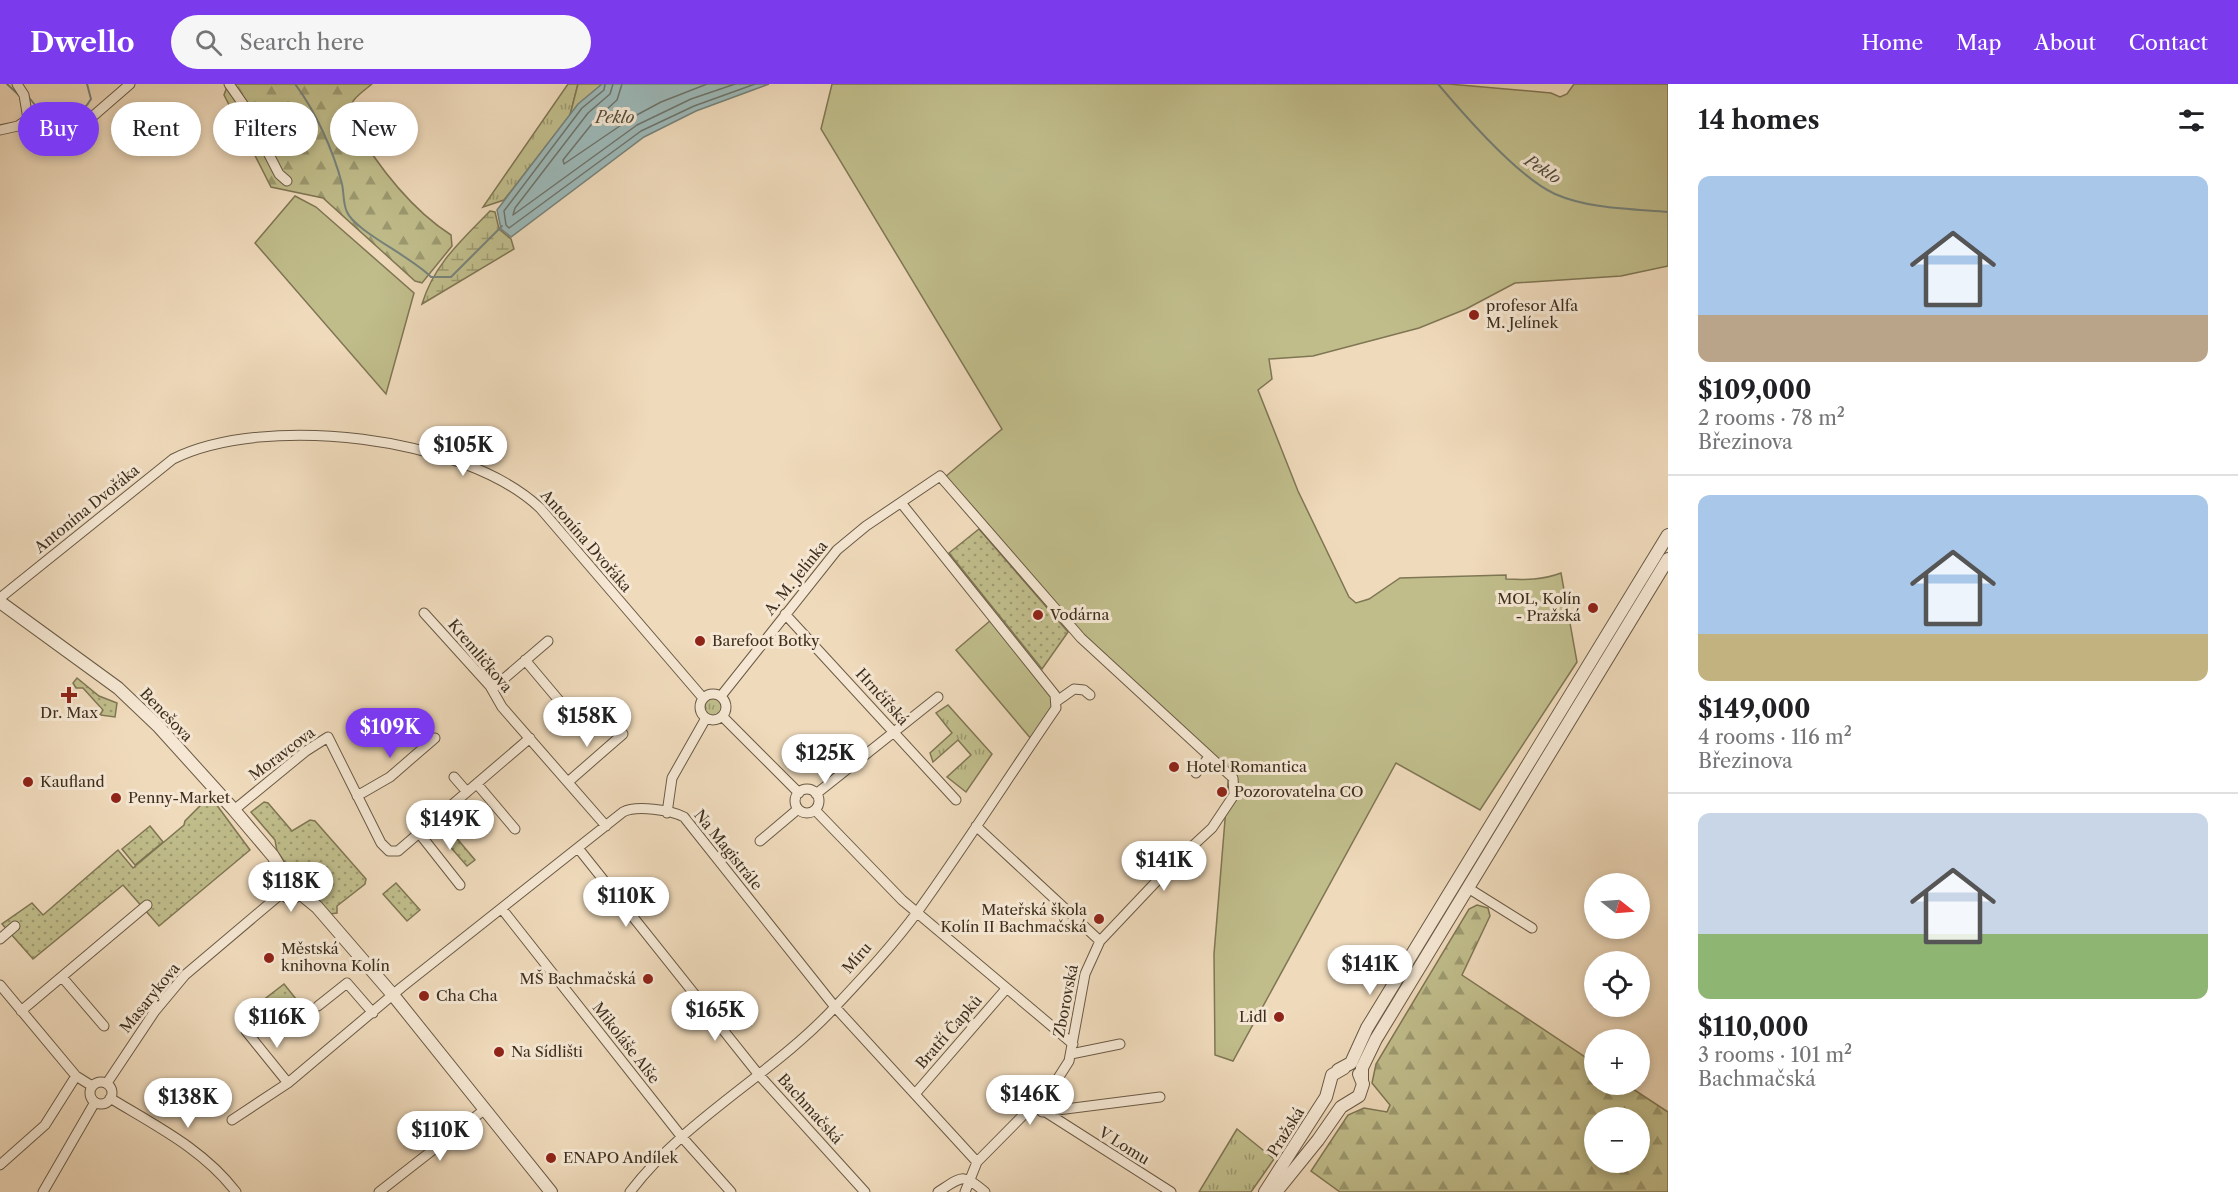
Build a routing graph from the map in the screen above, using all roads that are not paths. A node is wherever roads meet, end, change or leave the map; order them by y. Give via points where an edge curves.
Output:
1 (17, 84) edge
2 (130, 84) edge
3 (229, 84) edge
4 (26, 102) edge
5 (99, 111) edge
6 (18, 126) edge
7 (0, 130) edge
8 (287, 181) dead end
9 (940, 476) joint
10 (902, 504) junction
11 (1668, 535) edge
12 (1668, 559) edge
13 (0, 600) edge
14 (424, 613) dead end
15 (785, 614) junction
16 (548, 640) dead end
17 (525, 660) junction
18 (492, 689) junction
19 (1090, 695) dead end
20 (721, 696) junction
21 (938, 697) dead end
22 (703, 698) junction
23 (1057, 701) junction
24 (562, 704) dead end
25 (722, 716) junction
26 (706, 718) junction
27 (894, 732) junction
28 (623, 734) dead end
29 (435, 738) dead end
30 (530, 738) junction
31 (1209, 757) junction
32 (1196, 773) dead end
33 (454, 777) dead end
34 (568, 782) junction
35 (477, 784) junction
36 (467, 792) junction
37 (799, 793) junction
38 (816, 794) junction
39 (357, 796) junction
40 (956, 800) dead end
41 (798, 809) junction
42 (234, 810) junction
43 (815, 810) junction
44 (667, 813) junction
45 (606, 826) junction
46 (976, 826) junction
47 (515, 829) dead end
48 (419, 833) junction
49 (760, 841) dead end
50 (578, 848) junction
51 (285, 876) junction
52 (460, 885) dead end
53 (1468, 888) junction
54 (282, 893) junction
55 (300, 893) junction
56 (147, 905) dead end
57 (502, 909) junction
58 (917, 913) junction
59 (15, 926) dead end
60 (1532, 928) dead end
61 (2, 934) edge
62 (1100, 940) junction
63 (62, 977) junction
64 (0, 985) edge
65 (1006, 989) junction
66 (393, 995) junction
67 (318, 1006) dead end
68 (835, 1007) junction
69 (21, 1011) junction
70 (373, 1013) junction
71 (104, 1026) dead end
72 (246, 1031) dead end
73 (1073, 1044) junction
74 (1120, 1044) dead end
75 (1071, 1054) junction
76 (1338, 1070) junction
77 (759, 1075) junction
78 (76, 1076) junction
79 (1362, 1081) junction
80 (106, 1083) junction
81 (288, 1083) junction
82 (92, 1086) junction
83 (1329, 1086) junction
84 (915, 1094) junction
85 (1160, 1096) dead end
86 (110, 1098) junction
87 (95, 1102) junction
88 (1350, 1102) junction
89 (1033, 1104) junction
90 (484, 1110) junction
91 (1042, 1112) junction
92 (232, 1120) dead end
93 (681, 1136) junction
94 (977, 1162) junction
95 (0, 1165) edge
96 (969, 1178) junction
97 (1280, 1191) edge
98 (43, 1192) edge
99 (236, 1192) edge
100 (379, 1192) edge
101 (551, 1192) edge
102 (630, 1192) edge
103 (731, 1192) edge
104 (865, 1192) edge
105 (938, 1192) edge
106 (965, 1192) edge
107 (986, 1192) edge
108 (1171, 1192) edge
109 (1265, 1192) edge

1 - 4 street
2 - 5 street
3 - 8 street via 279,174
6 - 7 street
9 - 10 street, A. M. Jelínka
9 - 31 street, Zborovská via 1081,638
10 - 15 street, A. M. Jelínka via 837,550
10 - 23 street
11 - 76 street via 1367,1028 1352,1060
12 - 53 street
13 - 22 street, Antonína Dvořáka via 173,459 195,448 292,435 355,439 398,445 487,472 531,499
13 - 42 street, Benešova via 118,687
14 - 18 street, Kremličkova
15 - 20 street, A. M. Jelínka
15 - 27 street, Hrnčířská
16 - 17 street
17 - 18 street
17 - 24 street
18 - 30 street, Kremličkova via 502,707
19 - 23 street via 1074,689
20 - 22 street via 710,694
20 - 25 street via 726,705
21 - 27 street
22 - 26 street via 700,709
23 - 46 street, Míru
25 - 26 street
25 - 37 street
26 - 44 street via 672,778
27 - 38 street
27 - 40 street, Hrnčířská
28 - 34 street
29 - 39 street via 390,777
30 - 34 street, Kremličkova
30 - 35 street, Moravcova
31 - 32 street
31 - 62 street, Zborovská via 1233,778 1234,795 1212,828
33 - 36 street
34 - 45 street, Kremličkova
35 - 36 street, Moravcova
35 - 47 street
36 - 48 street, Moravcova
37 - 38 street via 808,790
37 - 41 street via 795,799
38 - 43 street
39 - 42 street, Moravcova via 328,737
39 - 48 street, Moravcova via 384,848 398,851
41 - 43 street via 806,813
41 - 49 street
42 - 51 street, Benešova
43 - 58 street
44 - 45 street, Na Magistrále via 630,809
44 - 68 street, Na Magistrále via 684,817
45 - 50 street, Na Magistrále
46 - 58 street, Míru
46 - 62 street
48 - 52 street
50 - 57 street, Na Magistrále
50 - 77 street, Bachmačská
51 - 54 street via 280,884
51 - 55 street, Benešova via 299,879
53 - 60 street
53 - 79 street via 1368,1053
54 - 55 street via 291,898
54 - 80 street, Masarykova via 185,975
55 - 66 street, Benešova via 317,907
56 - 63 street
57 - 66 street, Na Magistrále
57 - 93 street, Mikoláše Alše
58 - 65 street
58 - 68 street, Míru
59 - 61 street
62 - 73 street, Zborovská via 1085,974
63 - 69 street
63 - 71 street
64 - 69 street
65 - 73 street
65 - 84 street, Bratří Čapků
66 - 70 street, Na Magistrále
66 - 90 street, Benešova
67 - 70 street via 347,983
68 - 77 street, Míru
68 - 84 street, Na Magistrále
69 - 78 street
70 - 81 street, Na Magistrále
72 - 81 street
73 - 75 street, Zborovská
74 - 75 street
75 - 89 street, Zborovská via 1054,1083
76 - 79 street via 1352,1069
76 - 83 street via 1330,1077
77 - 93 street, Míru
77 - 104 street, Bachmačská
78 - 82 street
78 - 95 street via 45,1125
79 - 88 street via 1360,1094
80 - 82 street via 100,1081
80 - 86 street via 111,1088
81 - 92 street, Na Magistrále
82 - 87 street via 90,1096
83 - 88 street via 1337,1100
83 - 109 street, Pražská via 1326,1097
84 - 94 street, Na Magistrále
85 - 91 street
86 - 87 street via 102,1104
86 - 99 street via 184,1142 220,1172
87 - 98 street
88 - 97 street, Pražská via 1341,1107
89 - 91 street, V Lomu
89 - 94 street, Zborovská
90 - 100 street
90 - 101 street, Benešova
91 - 108 street, V Lomu
93 - 102 street, Míru
93 - 103 street, Mikoláše Alše
94 - 96 street, Zborovská
96 - 105 street via 960,1177
96 - 106 street, Zborovská
96 - 107 street

